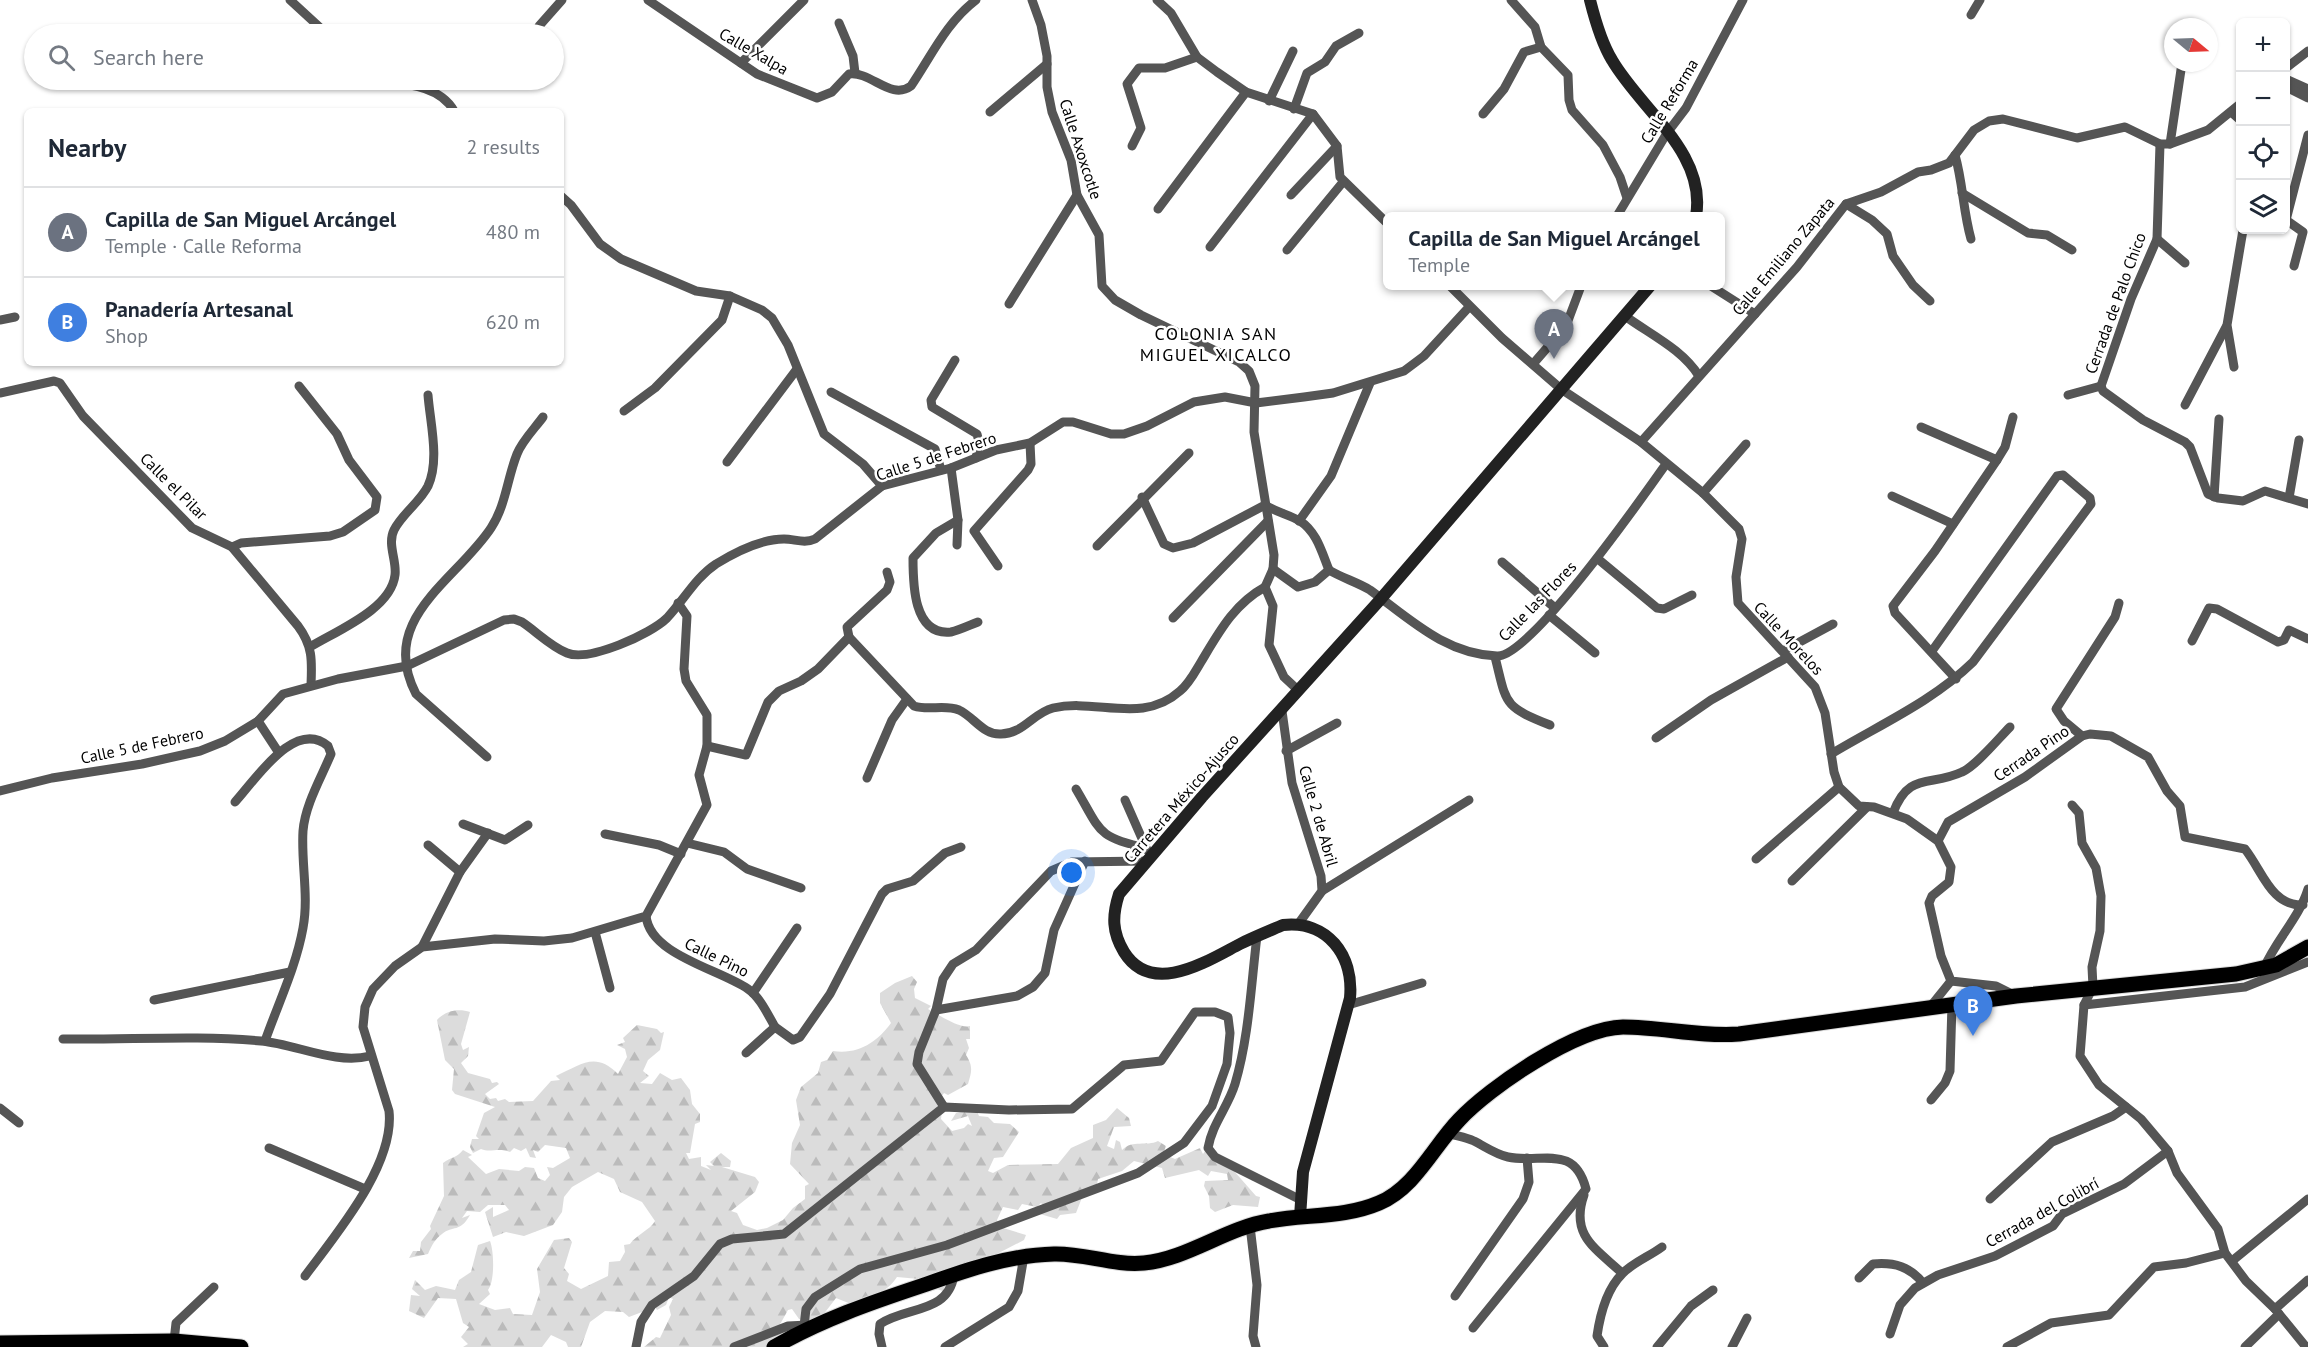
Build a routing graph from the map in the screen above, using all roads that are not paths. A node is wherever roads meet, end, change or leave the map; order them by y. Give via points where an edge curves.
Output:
1 (290, 0) edge
2 (562, 0) edge
3 (648, 0) edge
4 (804, 0) edge
5 (976, 0) edge
6 (1032, 0) edge
7 (1157, 0) edge
8 (1511, 0) edge
9 (1590, 0) edge
10 (1743, 0) edge
11 (1980, 0) edge
12 (1971, 15) dead end
13 (839, 23) dead end
14 (316, 24) edge
15 (541, 24) edge
16 (1359, 33) dead end
17 (1541, 46) junction
18 (1293, 51) dead end
19 (2308, 51) edge
20 (1197, 57) junction
21 (741, 63) junction
22 (1047, 64) junction
23 (2290, 65) edge
24 (2180, 72) edge
25 (855, 73) junction
26 (2290, 81) edge
27 (2290, 89) edge
28 (2308, 89) edge
29 (427, 90) edge
30 (1246, 92) junction
31 (2308, 98) edge
32 (1269, 101) junction
33 (452, 108) edge
34 (2236, 108) edge
35 (1294, 109) junction
36 (990, 112) dead end
37 (2231, 112) junction
38 (1313, 114) junction
39 (1484, 114) dead end
40 (2236, 116) edge
41 (1667, 133) junction
42 (2308, 135) edge
43 (2165, 144) junction
44 (1132, 146) dead end
45 (1336, 146) junction
46 (1954, 155) junction
47 (1343, 182) junction
48 (1962, 193) junction
49 (1077, 195) junction
50 (1292, 195) dead end
51 (1627, 198) junction
52 (564, 199) edge
53 (1846, 204) junction
54 (1158, 209) dead end
55 (1619, 212) edge
56 (1697, 212) edge
57 (1383, 219) edge
58 (2242, 234) edge
59 (1971, 239) dead end
60 (2157, 239) junction
61 (1210, 247) dead end
62 (1287, 249) dead end
63 (2072, 249) dead end
64 (2185, 264) dead end
65 (2294, 266) dead end
66 (1454, 290) edge
67 (1579, 290) edge
68 (1646, 290) edge
69 (1719, 290) edge
70 (730, 296) junction
71 (1930, 301) dead end
72 (1009, 304) dead end
73 (1469, 307) junction
74 (1755, 314) junction
75 (1625, 316) junction
76 (15, 317) dead end
77 (0, 320) edge
78 (2227, 325) junction
79 (956, 360) dead end
80 (1533, 364) junction
81 (2234, 367) dead end
82 (797, 369) junction
83 (1700, 376) junction
84 (1370, 383) junction
85 (299, 386) dead end
86 (2101, 386) junction
87 (1561, 389) junction
88 (831, 392) dead end
89 (0, 393) edge
90 (428, 395) dead end
91 (2068, 395) dead end
92 (1256, 403) junction
93 (2185, 405) dead end
94 (624, 411) dead end
95 (543, 417) dead end
96 (2013, 417) dead end
97 (2219, 419) dead end
98 (1921, 427) dead end
99 (2299, 440) dead end
100 (1641, 442) junction
101 (1030, 444) junction
102 (1746, 444) dead end
103 (1189, 453) dead end
104 (976, 458) junction
105 (1997, 460) junction
106 (728, 462) dead end
107 (1666, 464) junction
108 (946, 469) junction
109 (882, 486) junction
110 (1702, 493) junction
111 (1892, 496) dead end
112 (2214, 497) junction
113 (1143, 498) junction
114 (2289, 498) junction
115 (2308, 504) edge
116 (1265, 505) junction
117 (958, 520) junction
118 (1268, 521) junction
119 (1299, 521) junction
120 (1953, 524) junction
121 (957, 545) dead end
122 (1097, 546) dead end
123 (232, 547) junction
124 (1598, 559) junction
125 (1502, 562) dead end
126 (998, 566) dead end
127 (1273, 568) junction
128 (1329, 570) junction
129 (887, 572) dead end
130 (1265, 587) junction
131 (1692, 595) dead end
132 (1380, 599) junction
133 (678, 603) junction
134 (2119, 603) dead end
135 (1552, 611) junction
136 (1173, 618) dead end
137 (978, 622) dead end
138 (1833, 624) dead end
139 (849, 637) junction
140 (2308, 639) edge
141 (2192, 641) dead end
142 (310, 647) junction
143 (1932, 651) junction
144 (1595, 653) dead end
145 (1785, 654) junction
146 (1495, 657) junction
147 (407, 666) junction
148 (1956, 678) junction
149 (311, 685) junction
150 (1299, 691) junction
151 (907, 699) junction
152 (1282, 711) junction
153 (258, 721) junction
154 (1337, 723) dead end
155 (1550, 725) dead end
156 (2010, 727) dead end
157 (2082, 736) junction
158 (1656, 738) dead end
159 (707, 746) junction
160 (1286, 751) junction
161 (279, 753) junction
162 (1831, 754) junction
163 (487, 758) dead end
164 (867, 778) dead end
165 (1839, 787) junction
166 (1076, 789) dead end
167 (0, 791) edge
168 (1125, 800) dead end
169 (1469, 800) dead end
170 (236, 802) dead end
171 (2072, 805) dead end
172 (1866, 807) junction
173 (1893, 813) junction
174 (463, 824) dead end
175 (528, 825) dead end
176 (488, 833) junction
177 (605, 834) dead end
178 (1938, 841) junction
179 (687, 843) junction
180 (428, 845) dead end
181 (961, 847) dead end
182 (681, 854) junction
183 (1148, 855) junction
184 (1756, 859) dead end
185 (1085, 861) junction
186 (460, 872) junction
187 (1792, 881) dead end
188 (801, 888) dead end
189 (2308, 889) edge
190 (1322, 891) junction
191 (2303, 905) junction
192 (646, 916) junction
193 (1299, 923) junction
194 (797, 928) dead end
195 (595, 932) junction
196 (1257, 936) junction
197 (422, 947) junction
198 (2308, 947) edge
199 (2308, 962) edge
200 (2264, 968) junction
201 (290, 972) junction
202 (1951, 981) junction
203 (1422, 983) dead end
204 (2093, 987) junction
205 (610, 988) dead end
206 (753, 993) junction
207 (2016, 996) junction
208 (154, 1000) dead end
209 (1952, 1004) junction
210 (1348, 1005) junction
211 (2084, 1005) junction
212 (1930, 1007) junction
213 (936, 1010) junction
214 (775, 1027) junction
215 (63, 1039) dead end
216 (265, 1041) junction
217 (746, 1053) dead end
218 (370, 1056) junction
219 (1931, 1100) dead end
220 (944, 1107) junction
221 (2126, 1107) junction
222 (0, 1108) edge
223 (19, 1124) dead end
224 (1447, 1133) junction
225 (269, 1148) dead end
226 (2168, 1151) junction
227 (1527, 1158) junction
228 (365, 1189) junction
229 (1586, 1189) junction
230 (1990, 1199) dead end
231 (2308, 1199) edge
232 (1301, 1200) junction
233 (1300, 1217) junction
234 (1250, 1226) junction
235 (1662, 1247) dead end
236 (2225, 1253) junction
237 (1024, 1256) junction
238 (2232, 1261) junction
239 (1622, 1274) junction
240 (954, 1275) junction
241 (305, 1276) dead end
242 (1859, 1278) dead end
243 (2308, 1280) edge
244 (1923, 1283) junction
245 (214, 1287) dead end
246 (1713, 1290) dead end
247 (1455, 1296) dead end
248 (2277, 1312) junction
249 (1747, 1318) dead end
250 (824, 1322) junction
251 (804, 1326) junction
252 (1473, 1329) dead end
253 (1890, 1334) dead end
254 (174, 1341) junction
255 (0, 1343) edge
256 (241, 1347) edge
257 (636, 1347) edge
258 (734, 1347) edge
259 (774, 1347) edge
260 (882, 1347) edge
261 (945, 1347) edge
262 (1256, 1347) edge
263 (1604, 1347) edge
264 (1658, 1347) edge
265 (1732, 1347) edge
266 (2007, 1347) edge
267 (2245, 1347) edge
268 (2306, 1347) edge

1 - 14 street
2 - 15 street
3 - 21 street, Calle Xalpa
4 - 21 street
5 - 25 street via 958,14 905,91 893,90
6 - 22 street, Calle Axoxcotle via 1041,25
7 - 20 street via 1171,13
8 - 17 street via 1535,27
9 - 41 main road via 1611,60
10 - 41 street, Calle Reforma via 1686,108
11 - 12 street
13 - 25 street via 853,56
16 - 35 street via 1336,46 1322,64 1307,73
17 - 39 street via 1524,52 1504,89
17 - 51 street via 1568,75 1572,110 1603,145
18 - 32 street
19 - 23 street
20 - 30 street
20 - 44 street via 1165,68 1139,68 1127,84 1141,128
21 - 25 street, Calle Xalpa via 817,98 832,93 842,79
22 - 36 street
22 - 49 street, Calle Axoxcotle via 1052,112 1071,160
24 - 43 street, Cerrada de Palo Chico
26 - 28 street
27 - 31 street
29 - 33 street via 449,102
30 - 32 street
30 - 54 street
32 - 35 street
34 - 37 street
35 - 38 street
37 - 40 street
37 - 43 street via 2208,130
38 - 45 street
38 - 61 street
41 - 51 street, Calle Reforma
41 - 56 main road via 1693,172 1700,198
42 - 65 street via 2286,220 2303,232
43 - 46 street, Calle Emiliano Zapata via 2125,128 2077,138 2003,119 1989,121 1974,130
43 - 60 street, Cerrada de Palo Chico
45 - 47 street
45 - 50 street
46 - 48 street
46 - 53 street, Calle Emiliano Zapata via 1949,163 1918,172 1881,192
47 - 57 street
47 - 62 street
48 - 59 street
48 - 63 street via 2028,233 2047,235
49 - 72 street
49 - 92 street, Calle Axoxcotle via 1099,235 1102,286 1115,300 1141,315 1239,362 1255,386
51 - 55 street, Calle Reforma
52 - 70 street via 600,244 621,259 696,291
53 - 71 street via 1887,234 1893,256
53 - 74 street, Calle Emiliano Zapata
58 - 78 street
60 - 64 street
60 - 86 street, Cerrada de Palo Chico
66 - 73 street, Calle Morelos
67 - 80 street via 1566,326
68 - 75 main road, Carretera México-Ajusco
69 - 74 street
70 - 82 street via 772,318
70 - 94 street via 722,320 655,387
73 - 80 street, Calle Morelos
73 - 84 street, Calle 5 de Febrero via 1424,356 1404,371
74 - 83 street, Calle Emiliano Zapata
75 - 83 street via 1659,338
75 - 87 main road, Carretera México-Ajusco
76 - 77 street
78 - 81 street
78 - 93 street
79 - 104 street via 931,400 932,407 977,434
80 - 87 street, Calle Morelos
82 - 106 street
82 - 109 street via 824,434 863,464
83 - 100 street, Calle Emiliano Zapata
84 - 92 street, Calle 5 de Febrero via 1333,393
84 - 119 street via 1330,476
85 - 123 street via 338,434 349,460 377,497 375,510 343,532 330,536
86 - 91 street
86 - 112 street, Cerrada de Palo Chico via 2143,420 2185,442 2205,489
87 - 100 street, Calle Morelos
87 - 132 main road, Carretera México-Ajusco
88 - 108 street via 934,449
89 - 123 street, Calle el Pilar via 60,383 83,416 192,528
90 - 142 street via 433,465 427,486 393,530 396,573 392,590 381,604
92 - 101 street, Calle 5 de Febrero via 1225,397 1194,402 1124,434 1063,422
92 - 116 street, Calle Axoxcotle via 1254,432
95 - 147 street via 518,452 502,507 490,529 416,614 406,643
96 - 105 street
97 - 112 street
98 - 105 street
99 - 114 street
100 - 107 street, Calle Morelos
101 - 104 street, Calle 5 de Febrero
101 - 126 street via 1028,470 974,531
102 - 110 street
103 - 113 street
104 - 108 street, Calle 5 de Febrero
105 - 120 street
107 - 110 street, Calle Morelos
107 - 124 street, Calle las Flores
108 - 109 street, Calle 5 de Febrero
108 - 117 street
109 - 133 street, Calle 5 de Febrero via 810,542 784,538 715,565
110 - 145 street, Calle Morelos via 1739,530 1742,539 1736,577 1738,603
111 - 120 street
112 - 114 street via 2243,501 2265,491
113 - 116 street via 1164,544 1173,548 1193,543
113 - 122 street
114 - 115 street
116 - 118 street, Calle Axoxcotle
116 - 119 street
117 - 121 street
117 - 137 street via 936,533 913,558 913,592 925,623 935,630 951,632
118 - 127 street, Calle Axoxcotle
118 - 136 street
119 - 128 street via 1313,534
120 - 143 street via 1893,606 1895,614
123 - 142 street, Calle el Pilar via 298,626
124 - 131 street via 1657,608 1664,609
124 - 135 street, Calle las Flores
125 - 135 street
127 - 128 street via 1298,587 1315,582
127 - 130 street, Calle Axoxcotle
128 - 132 street, Calle las Flores
129 - 139 street via 887,590 847,627
130 - 150 street via 1273,606 1269,645 1284,677
130 - 151 street via 1234,610 1182,690 1163,704 1116,711 1054,708 1024,727 998,735 982,729 956,709 921,708
132 - 146 street, Calle las Flores via 1445,644
132 - 150 main road, Carretera México-Ajusco
133 - 147 street, Calle 5 de Febrero via 659,626 592,653 569,654 514,619 504,620
133 - 159 street via 687,616 686,681 707,715
134 - 157 street via 2115,617 2056,709
135 - 144 street
135 - 146 street, Calle las Flores via 1508,654
138 - 145 street
139 - 151 street
139 - 159 street via 818,669 779,691 768,702 746,755
140 - 141 street via 2289,630 2284,640 2278,642 2217,609 2209,609
142 - 149 street, Calle el Pilar
143 - 148 street
143 - 148 street via 2057,476 2063,475 2090,498 2091,504 1973,662
145 - 158 street
145 - 162 street, Calle Morelos via 1815,687
146 - 155 street via 1506,699 1518,713
147 - 149 street, Calle 5 de Febrero
147 - 163 street via 416,694
148 - 162 street via 1900,716
149 - 153 street, Calle 5 de Febrero via 283,694
150 - 152 main road, Carretera México-Ajusco
151 - 164 street via 892,720
152 - 160 street, Calle 2 de Abril
152 - 183 main road, Carretera México-Ajusco
153 - 161 street
153 - 167 street, Calle 5 de Febrero via 200,751
154 - 160 street
156 - 173 street via 1963,772 1914,784 1897,802
157 - 178 street, Cerrada Pino via 2025,777 1948,822
157 - 191 street, Cerrada Pino via 2110,736 2148,757 2180,806 2188,840 2242,848 2277,898 2286,904
159 - 179 street via 699,775 707,805
160 - 190 street, Calle 2 de Abril
161 - 170 street
161 - 201 street via 298,739 315,737 328,746 331,754 303,831 303,927
162 - 165 street, Calle Morelos
165 - 172 street via 1858,806
165 - 184 street
166 - 183 street via 1102,833
168 - 183 street
169 - 190 street
171 - 204 street via 2079,813 2082,843 2096,868 2101,896
172 - 173 street
172 - 187 street
173 - 178 street
174 - 176 street
175 - 176 street via 509,840
176 - 186 street
177 - 182 street via 659,845
178 - 202 street via 1951,867 1949,882 1929,903
179 - 182 street
179 - 188 street via 724,852 747,869
180 - 186 street
181 - 214 street via 945,853 913,881 882,894 830,994 800,1037 788,1039
182 - 192 street
183 - 185 street
183 - 196 main road, Carretera México-Ajusco via 1119,894 1113,914 1116,939 1128,958 1145,970 1169,975 1191,969
185 - 213 street via 1051,871 976,950 953,964 943,979
185 - 213 street via 1054,930 1045,973 1033,987 1017,996
186 - 197 street
189 - 191 street
190 - 193 street, Calle 2 de Abril
191 - 200 street via 2279,938
192 - 195 street
192 - 206 street, Calle Pino via 654,938 670,950
193 - 196 main road, Carretera México-Ajusco
193 - 210 main road via 1323,931 1338,945 1350,973
194 - 206 street
195 - 197 street via 544,941 495,939
195 - 205 street
196 - 232 street via 1241,1059 1234,1087 1210,1133 1208,1148 1215,1157
197 - 218 street via 395,966 369,998 363,1028
198 - 200 main road via 2290,959
199 - 211 street via 2245,987
200 - 204 main road via 2176,982
201 - 208 street
201 - 216 street
202 - 207 street via 1996,986
202 - 212 street
203 - 210 street
204 - 207 main road
204 - 211 street
206 - 214 street, Calle Pino
207 - 209 main road
209 - 212 main road
209 - 219 street via 1950,1071
210 - 232 main road via 1303,1172
211 - 221 street via 2080,1056 2099,1085
212 - 224 main road via 1710,1036 1641,1028 1602,1030 1562,1048 1492,1090
213 - 220 street via 917,1064
214 - 217 street
215 - 216 street
216 - 218 street via 352,1059
218 - 228 street via 390,1124
220 - 251 street via 1072,1109 1124,1065 1161,1061 1195,1012 1215,1011 1227,1017 1227,1064 1212,1106 1184,1143 1138,1173 947,1245 860,1269 815,1297 806,1309
220 - 257 street via 784,1234 732,1239 720,1244 694,1276 652,1305 641,1322
221 - 226 street
221 - 230 street via 2052,1142
222 - 223 street
224 - 227 street via 1472,1140 1494,1153
224 - 233 main road via 1415,1175 1392,1196 1364,1209
225 - 228 street
226 - 236 street via 2177,1173 2218,1229
226 - 244 street, Cerrada del Colibrí via 2124,1184 2062,1214 2053,1226 1995,1256
227 - 229 street via 1568,1162 1577,1168
227 - 247 street via 1529,1182 1523,1199
228 - 241 street
229 - 239 street via 1578,1210 1579,1227
229 - 252 street
231 - 238 street
232 - 233 main road
233 - 234 main road
234 - 237 main road via 1146,1263 1057,1254
234 - 262 street via 1257,1285 1253,1336
235 - 239 street
236 - 238 street
236 - 266 street via 2154,1267 2109,1315 2051,1323
237 - 240 main road
237 - 261 street via 1018,1291 1009,1307
238 - 248 street
239 - 263 street via 1600,1312 1597,1336
240 - 250 main road via 857,1306
240 - 260 street via 952,1288 937,1302 880,1324
242 - 244 street via 1873,1264 1892,1264 1909,1269
243 - 248 street
244 - 253 street, Cerrada del Colibrí via 1900,1305
245 - 254 street via 176,1323
246 - 264 street via 1691,1306
248 - 267 street
248 - 268 street
249 - 265 street
250 - 251 street
250 - 259 main road
251 - 258 street via 788,1326
254 - 255 main road
254 - 256 main road

